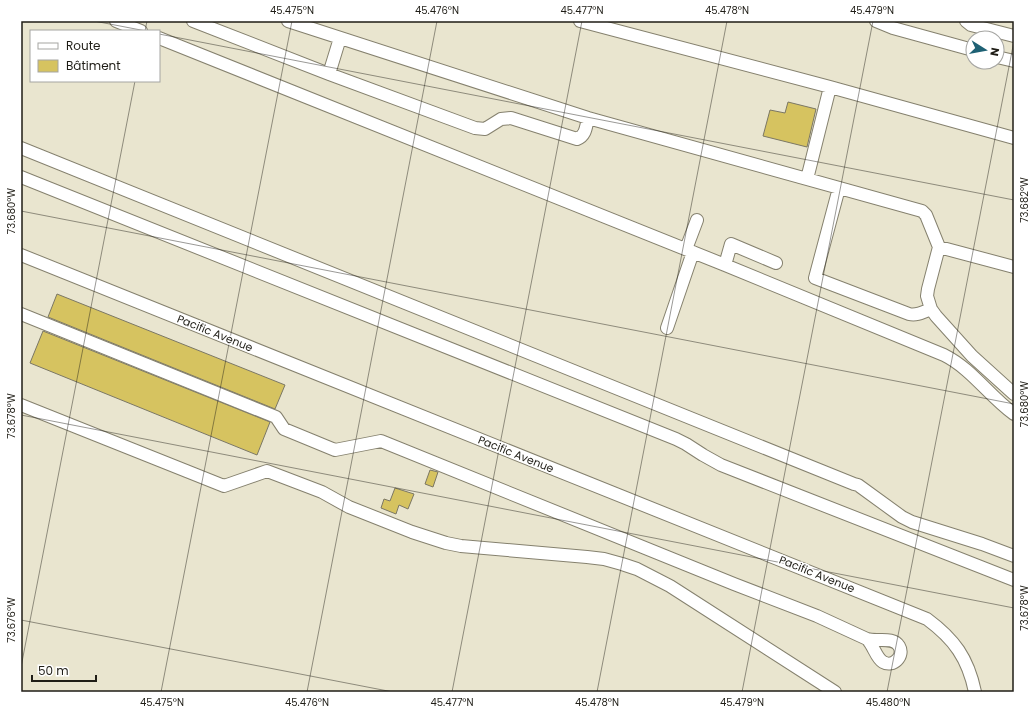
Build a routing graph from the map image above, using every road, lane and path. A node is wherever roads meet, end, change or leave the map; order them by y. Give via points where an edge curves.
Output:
1 (116, 21) edge
2 (193, 21) edge
3 (288, 21) edge
4 (580, 21) edge
5 (876, 21) edge
6 (966, 21) edge
7 (138, 30) edge
8 (1014, 36) edge
9 (160, 38) edge
10 (340, 38) junction
11 (965, 48) edge
12 (329, 74) junction
13 (830, 87) junction
14 (588, 118) junction
15 (1014, 138) edge
16 (21, 148) edge
17 (21, 177) edge
18 (807, 179) junction
19 (839, 188) junction
20 (697, 220) dead end
21 (939, 247) junction
22 (689, 251) junction
23 (21, 255) edge
24 (776, 263) dead end
25 (724, 265) junction
26 (1014, 268) edge
27 (931, 309) junction
28 (21, 314) edge
29 (667, 328) dead end
30 (1014, 394) edge
31 (21, 405) edge
32 (1014, 414) edge
33 (1014, 556) edge
34 (1014, 580) edge
35 (867, 640) dead end
36 (835, 692) edge
37 (975, 692) edge

1 - 7 street
2 - 12 street
3 - 10 street
4 - 13 street
5 - 11 street via 905,32
6 - 8 street via 971,25
9 - 22 street
10 - 12 street
10 - 14 street
12 - 14 street via 478,129 487,128 501,118 511,118 577,139 584,133
13 - 15 street
13 - 18 street
14 - 18 street
16 - 33 street via 858,485 912,522
17 - 34 street via 676,439 721,465
18 - 19 street
19 - 21 street via 922,210
19 - 27 street via 815,278 909,314 919,314
20 - 22 street
21 - 26 street
21 - 27 street via 927,296
22 - 25 street
22 - 29 street
23 - 37 street, Pacific Avenue via 927,619 950,638 961,653 973,680
24 - 25 street via 731,244
25 - 32 street via 955,360
27 - 30 street via 972,356
28 - 35 street via 276,416 284,429 335,450 381,441 817,616
31 - 36 street via 224,486 267,471 322,492 349,507 446,543 604,559 637,569 670,586

